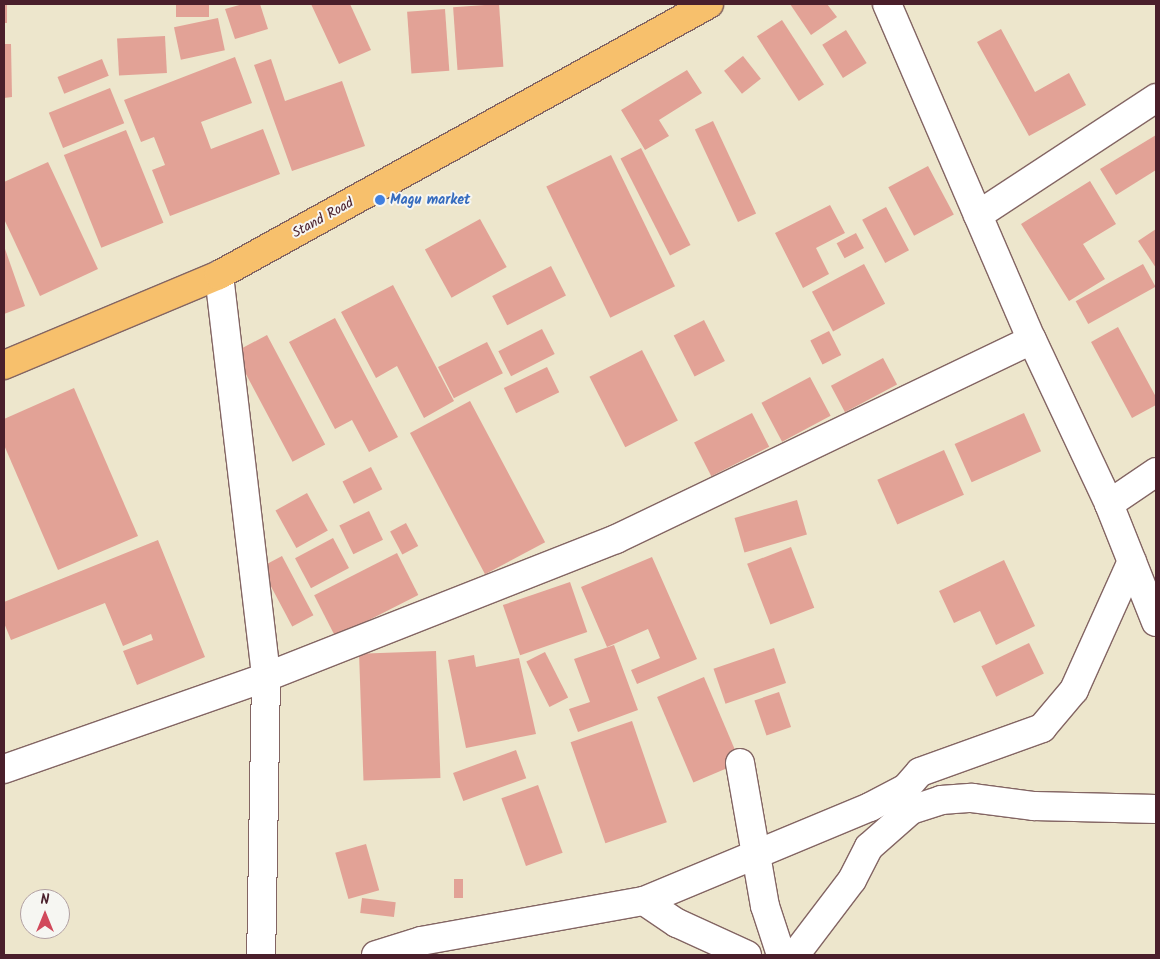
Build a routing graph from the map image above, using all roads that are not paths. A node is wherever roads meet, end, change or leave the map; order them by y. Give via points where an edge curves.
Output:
1 (709, 4) edge
2 (886, 4) edge
3 (1156, 98) edge
4 (978, 214) junction
5 (219, 275) junction
6 (1032, 340) junction
7 (4, 364) edge
8 (1156, 472) edge
9 (1110, 504) junction
10 (1132, 561) junction
11 (1156, 622) edge
12 (266, 677) junction
13 (740, 763) dead end
14 (4, 769) edge
15 (1156, 809) edge
16 (754, 857) junction
17 (644, 901) junction
18 (261, 955) edge
19 (376, 955) edge
20 (747, 955) edge
21 (781, 955) edge
22 (795, 955) edge

1 - 5 main road, Stand Road
2 - 4 street
3 - 4 street
4 - 6 street
5 - 7 main road, Stand Road
5 - 12 street
6 - 9 street
6 - 12 street via 616,539
8 - 9 street
9 - 10 street
10 - 11 street
10 - 16 street via 1074,690 1042,728 920,772 906,788 877,804
12 - 14 street
12 - 18 street
13 - 16 street
15 - 22 street via 1034,806 972,798 941,800 911,810 869,847 852,880
16 - 17 street
16 - 21 street
17 - 19 street via 421,941
17 - 20 street via 677,923

